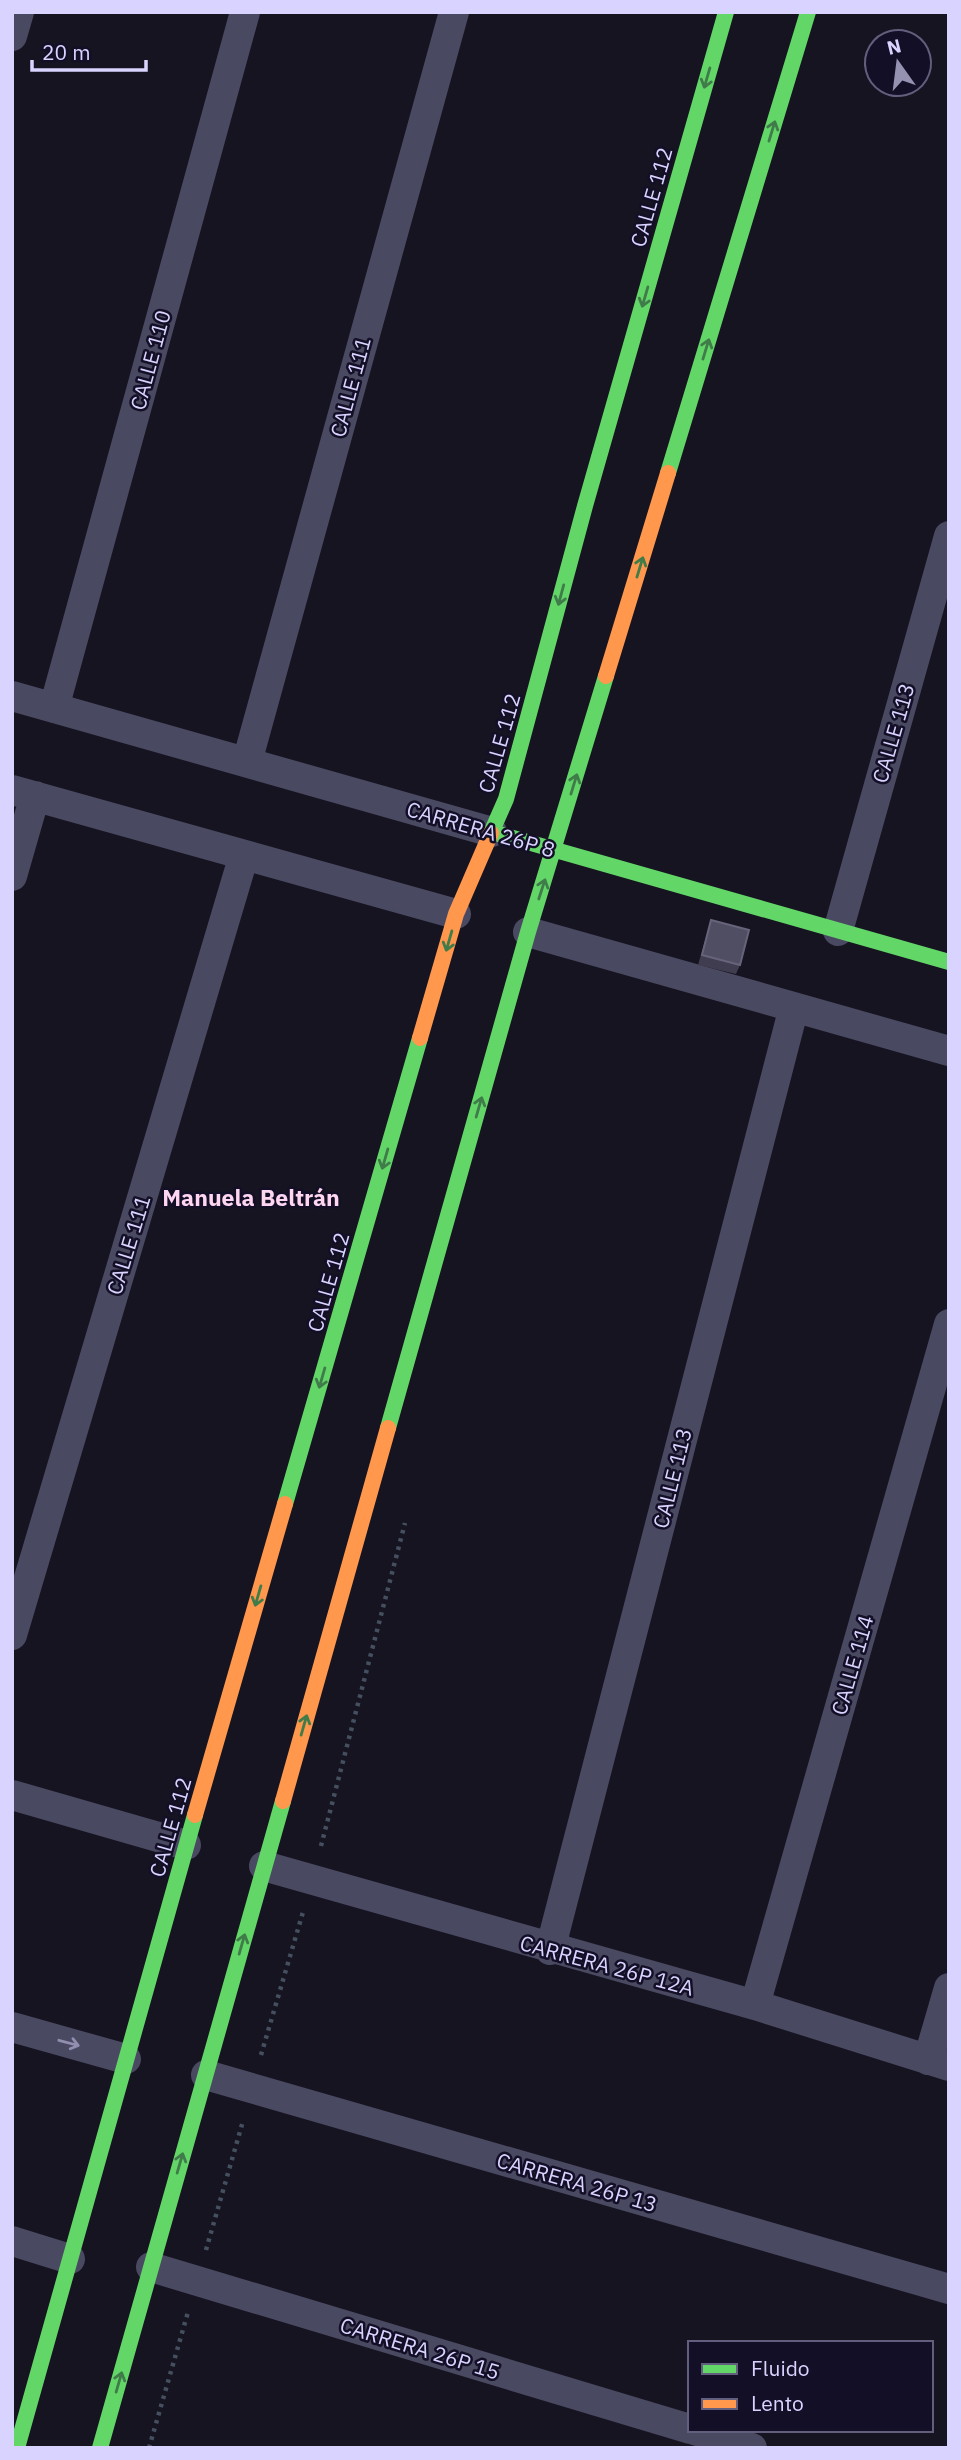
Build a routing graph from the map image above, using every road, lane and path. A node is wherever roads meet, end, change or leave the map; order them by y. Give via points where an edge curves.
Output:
1 (19, 12) edge
2 (245, 12) edge
3 (454, 12) edge
4 (726, 12) edge
5 (808, 12) edge
6 (12, 36) edge
7 (949, 536) edge
8 (12, 696) edge
9 (54, 708) junction
10 (247, 762) junction
11 (24, 793) edge
12 (492, 832) junction
13 (554, 850) junction
14 (244, 855) junction
15 (12, 876) edge
16 (456, 914) junction
17 (838, 930) junction
18 (528, 932) junction
19 (949, 962) edge
20 (794, 1006) junction
21 (949, 1051) edge
22 (949, 1324) edge
23 (406, 1517) dead end
24 (12, 1635) edge
25 (12, 1795) edge
26 (186, 1845) junction
27 (264, 1866) junction
28 (312, 1880) junction
29 (550, 1950) junction
30 (949, 1988) edge
31 (755, 2005) junction
32 (12, 2027) edge
33 (126, 2059) junction
34 (939, 2063) edge
35 (206, 2075) junction
36 (252, 2088) junction
37 (12, 2241) edge
38 (71, 2259) junction
39 (151, 2267) junction
40 (197, 2281) junction
41 (949, 2289) edge
42 (688, 2429) edge
43 (699, 2432) edge
44 (17, 2448) edge
45 (100, 2448) edge
46 (149, 2448) edge
47 (752, 2448) edge

1 - 6 street
2 - 9 street, CALLE 110
3 - 10 street, CALLE 111
4 -> 12 street, CALLE 112 via 506,799
13 -> 5 street
7 - 17 street, CALLE 113
8 - 9 street, CARRERA 26P 8
9 - 10 street, CARRERA 26P 8
10 - 12 street, CARRERA 26P 8
11 - 14 street
11 - 15 street
12 - 13 street, CARRERA 26P 8
12 - 16 street, CALLE 112
13 - 17 street, CARRERA 26P 8
18 -> 13 street
14 - 16 street
14 - 24 street, CALLE 111
16 -> 26 street, CALLE 112
17 - 19 street, CARRERA 26P 8
18 - 20 street
27 -> 18 street
20 - 21 street
20 - 29 street, CALLE 113
22 - 31 street, CALLE 114
23 - 28 path
25 - 26 street
26 - 33 street, CALLE 112
27 - 28 street, CARRERA 26P 12A
35 -> 27 street
28 - 29 street, CARRERA 26P 12A
28 - 36 path
29 - 31 street, CARRERA 26P 12A
30 - 34 street
31 - 34 street, CARRERA 26P 12A
32 -> 33 street
33 - 38 street, CALLE 112
35 - 36 street, CARRERA 26P 13
39 -> 35 street
36 - 40 path
36 - 41 street, CARRERA 26P 13
37 - 38 street
38 - 44 street, CALLE 112
39 - 40 street, CARRERA 26P 15
45 -> 39 street
40 - 42 street, CARRERA 26P 15
40 - 46 path
43 - 47 street, CARRERA 26P 15

